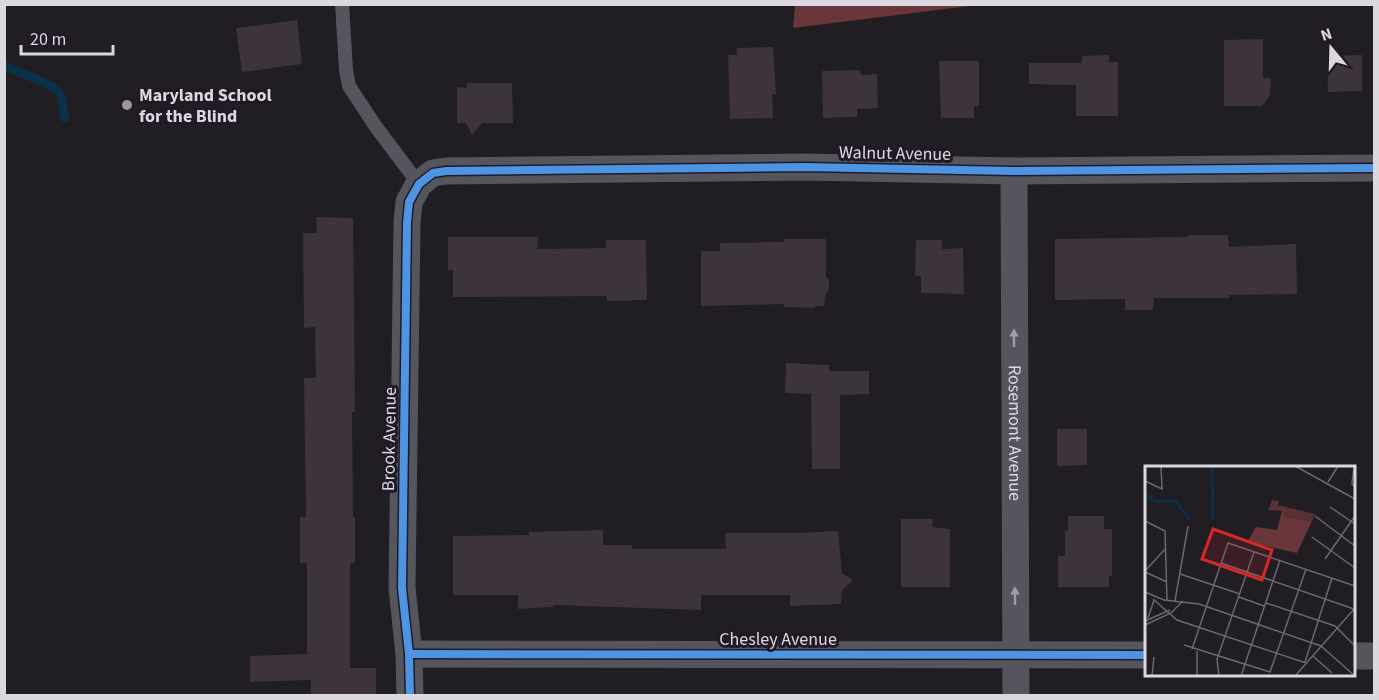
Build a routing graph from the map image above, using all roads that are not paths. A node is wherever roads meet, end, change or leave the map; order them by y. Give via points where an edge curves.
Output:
1 (342, 4) edge
2 (1374, 168) edge
3 (1014, 171) junction
4 (419, 184) junction
5 (409, 654) junction
6 (1015, 654) junction
7 (1145, 655) edge
8 (1355, 656) edge
9 (1374, 656) edge
10 (410, 696) edge
11 (1016, 696) edge

1 - 4 lane via 350,86
2 - 3 street, Walnut Avenue
3 - 4 street, Walnut Avenue via 805,167 505,169 433,173
6 -> 3 street, Rosemont Avenue
4 - 5 street, Brook Avenue via 409,202 407,223 402,588
5 - 6 street, Chesley Avenue
5 - 10 street, Brook Avenue
6 - 7 street, Chesley Avenue
6 - 11 street, Rosemont Avenue
8 - 9 street

